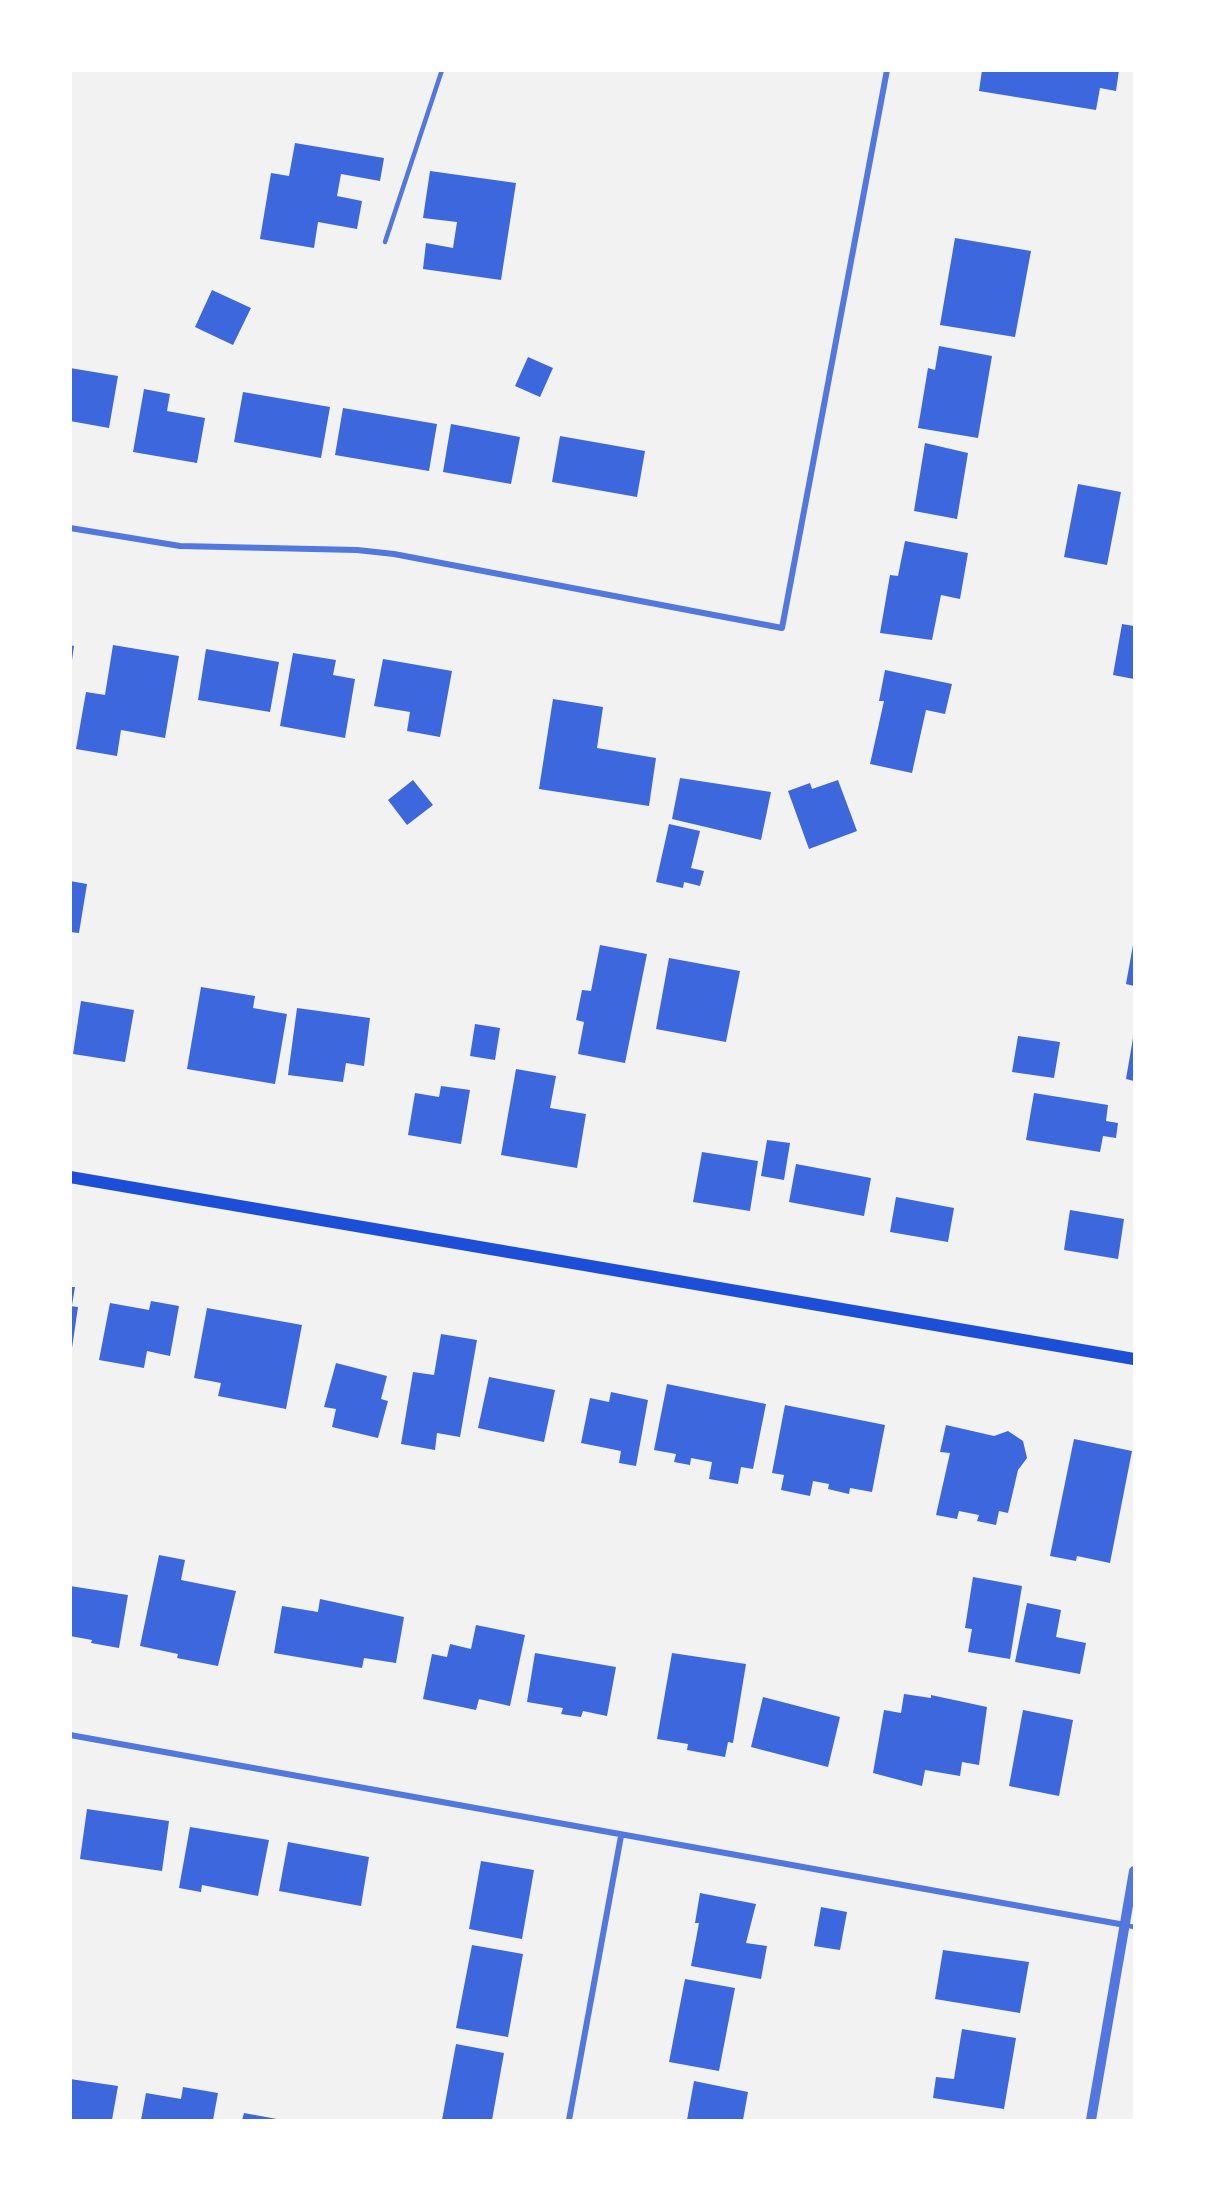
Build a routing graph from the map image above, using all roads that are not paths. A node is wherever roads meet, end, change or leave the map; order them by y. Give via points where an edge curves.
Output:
1 (442, 70) edge
2 (887, 70) edge
3 (385, 242) dead end
4 (70, 528) edge
5 (70, 1177) edge
6 (1134, 1359) edge
7 (70, 1736) edge
8 (621, 1836) junction
9 (1134, 1871) edge
10 (1130, 1926) edge
11 (569, 2121) edge
12 (1091, 2121) edge

1 - 3 lane
2 - 4 street via 783,628 394,554 180,546
5 - 6 main road
7 - 8 street
8 - 10 street
8 - 11 street
9 - 10 street
10 - 12 street

